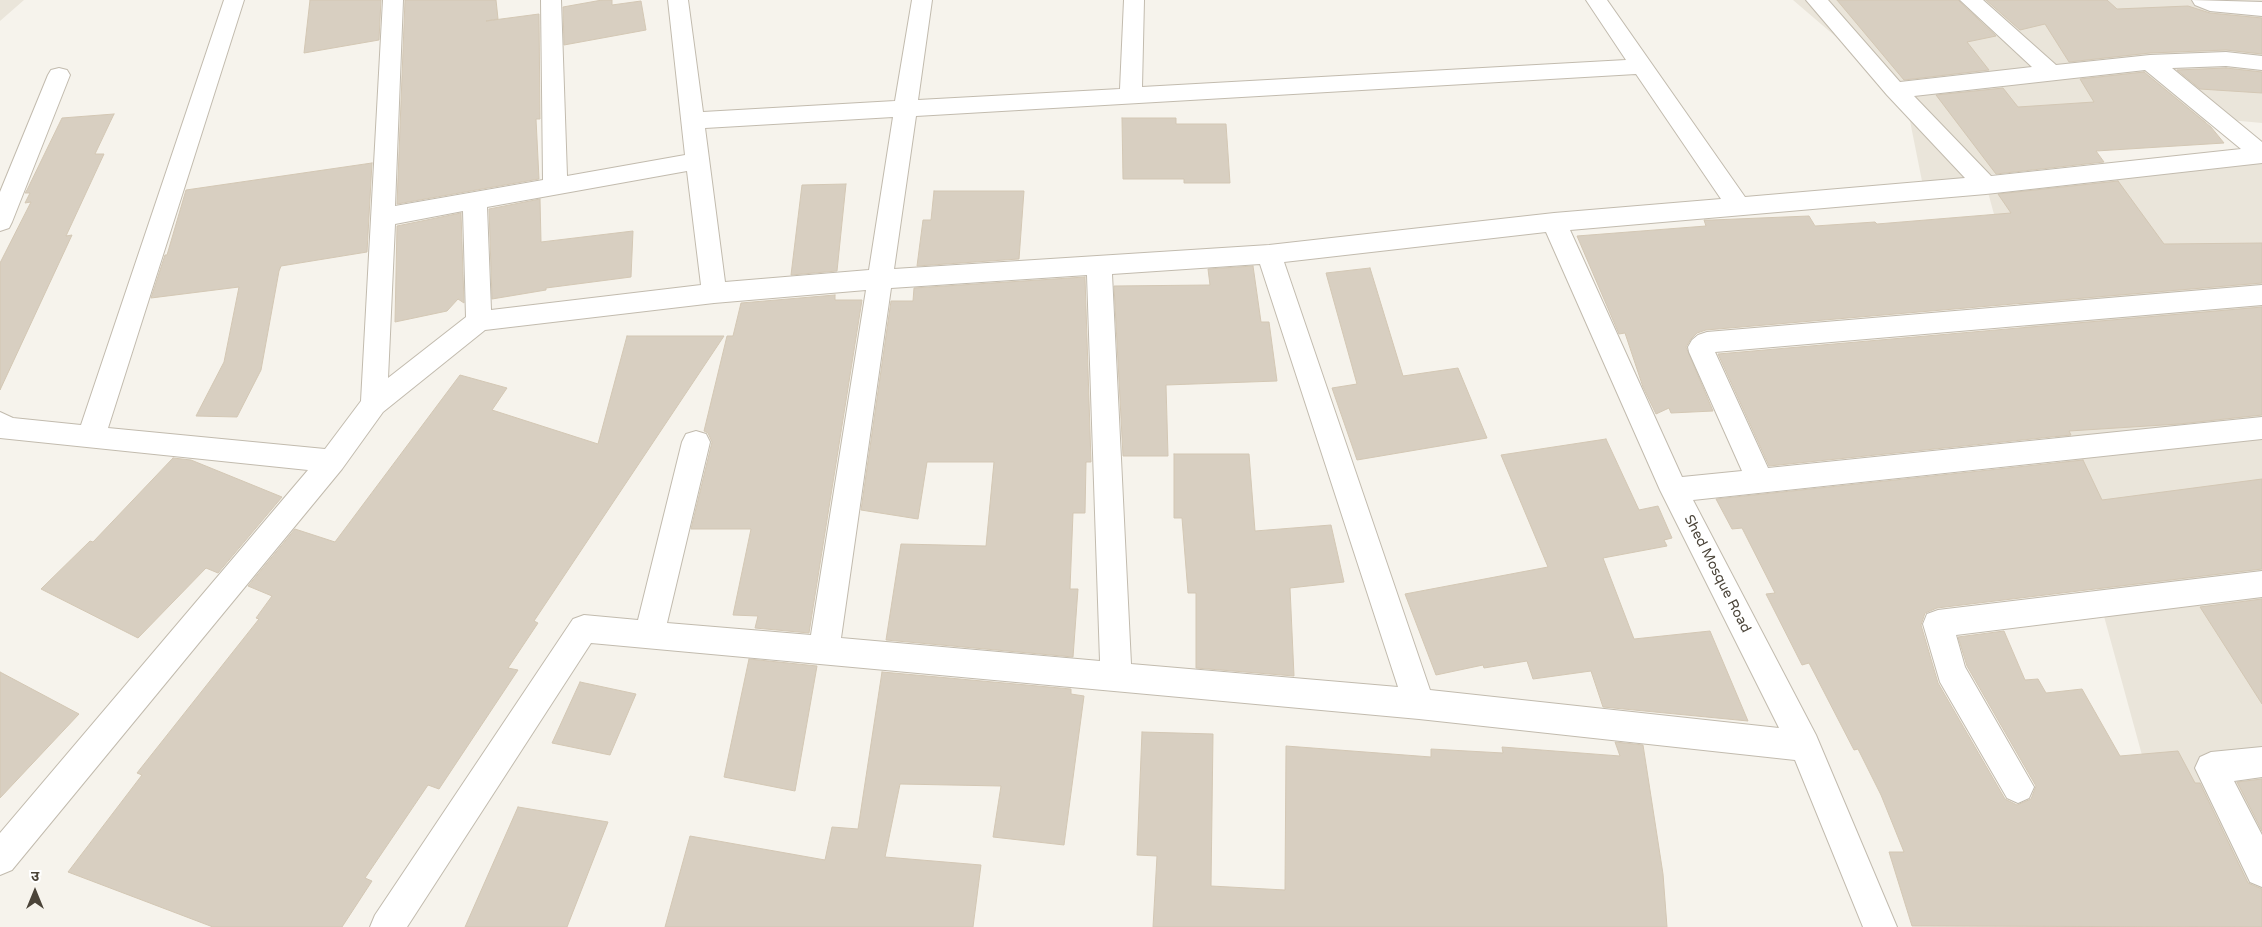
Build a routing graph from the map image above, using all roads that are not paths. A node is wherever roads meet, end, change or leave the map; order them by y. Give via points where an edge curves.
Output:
1 (234, 0) edge
2 (393, 0) edge
3 (551, 0) edge
4 (678, 0) edge
5 (922, 0) edge
6 (1134, 0) edge
7 (1596, 0) edge
8 (1816, 0) edge
9 (1970, 0) edge
10 (2202, 0) edge
11 (2262, 9) edge
12 (2150, 62) junction
13 (2262, 63) edge
14 (1642, 66) junction
15 (2053, 74) junction
16 (59, 75) dead end
17 (1895, 90) junction
18 (1131, 97) junction
19 (905, 109) junction
20 (693, 121) junction
21 (2262, 154) edge
22 (698, 161) junction
23 (1986, 185) junction
24 (555, 186) junction
25 (475, 200) junction
26 (1739, 206) junction
27 (383, 216) junction
28 (0, 222) edge
29 (1554, 222) junction
30 (1269, 254) junction
31 (1099, 265) junction
32 (880, 279) junction
33 (714, 293) junction
34 (2262, 295) edge
35 (479, 321) junction
36 (374, 404) junction
37 (2262, 428) edge
38 (2, 429) edge
39 (91, 437) junction
40 (696, 442) dead end
41 (332, 461) junction
42 (1760, 480) junction
43 (1674, 490) junction
44 (2262, 584) edge
45 (649, 634) junction
46 (824, 650) junction
47 (1116, 676) junction
48 (1419, 704) junction
49 (1805, 746) junction
50 (2262, 762) edge
51 (2018, 787) dead end
52 (0, 858) edge
53 (2262, 870) edge
54 (387, 927) edge
55 (1880, 927) edge

1 - 39 street
2 - 27 street
3 - 24 street
4 - 20 street
5 - 19 street
6 - 18 street
7 - 14 street
8 - 17 street
9 - 15 street
10 - 11 street via 2210,4
12 - 13 street via 2226,59
12 - 15 street
12 - 21 street
14 - 18 street
14 - 26 street
15 - 17 street
16 - 28 street
17 - 23 street
18 - 19 street
19 - 20 street
19 - 32 street
20 - 22 street
21 - 23 street
22 - 24 street
22 - 33 street
23 - 26 street
24 - 25 street
25 - 27 street
25 - 35 street
26 - 29 street
27 - 36 street
29 - 30 street
29 - 43 street, Shed Mosque Road
30 - 31 street
30 - 48 street
31 - 32 street
31 - 47 street
32 - 33 street
32 - 46 street
33 - 35 street
34 - 42 street via 1707,342 1701,347 1702,352
35 - 36 street
36 - 41 street
37 - 42 street
38 - 39 street
39 - 41 street
40 - 45 street
41 - 52 street
42 - 43 street
43 - 49 street, Shed Mosque Road
44 - 51 street via 1938,624 1951,672
45 - 46 street
45 - 54 street via 584,628
46 - 47 street
47 - 48 street
48 - 49 street
49 - 55 street, Shed Mosque Road
50 - 53 street via 2211,768

